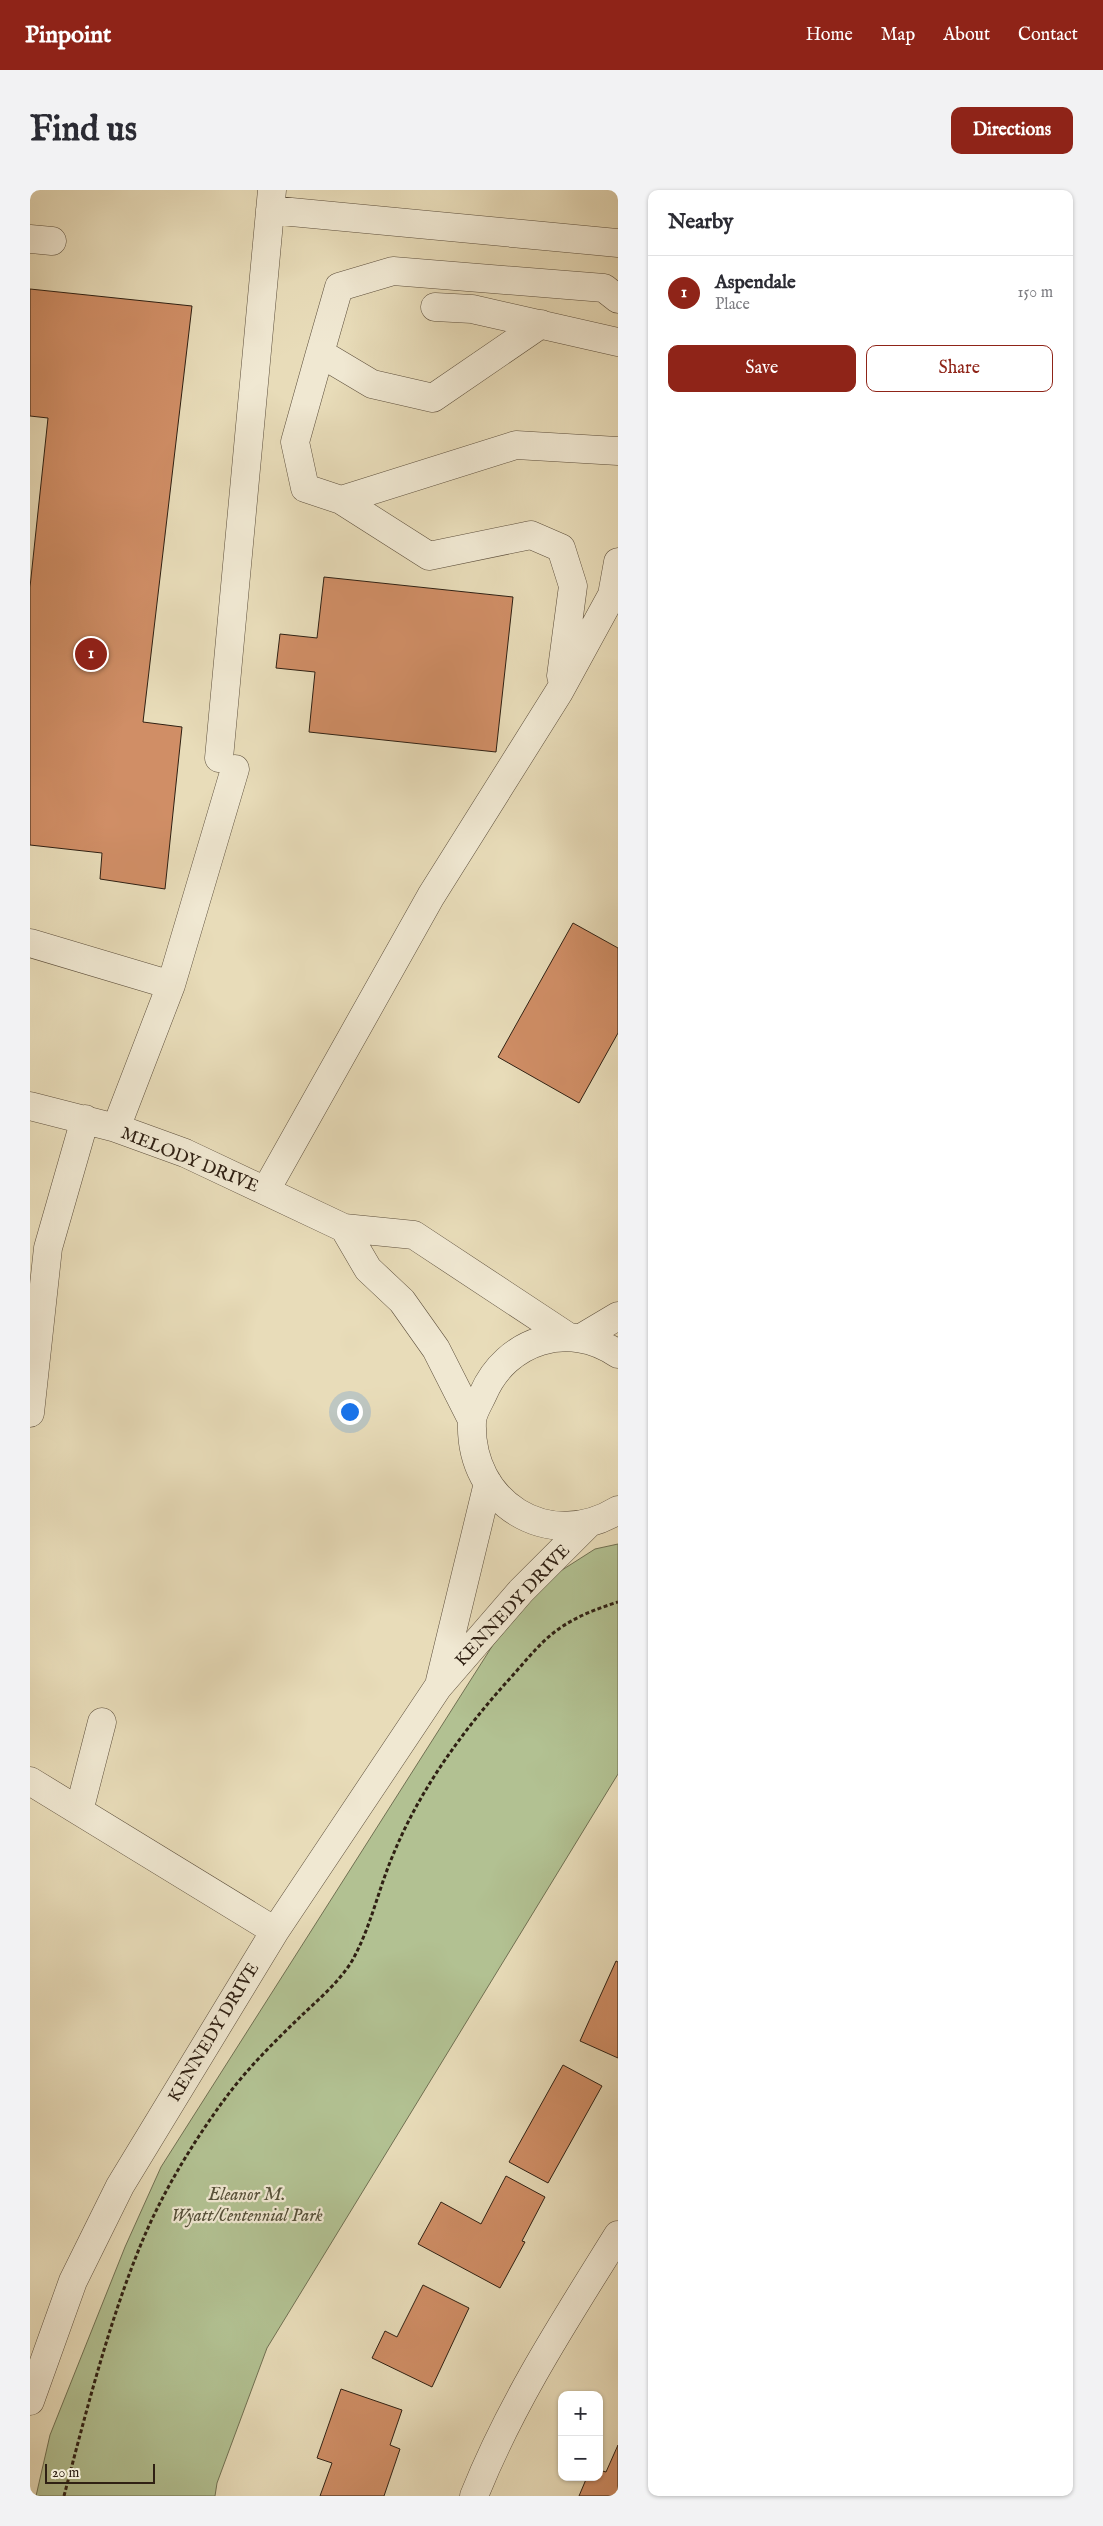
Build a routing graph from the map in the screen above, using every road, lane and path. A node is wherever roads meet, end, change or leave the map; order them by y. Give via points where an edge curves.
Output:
1 (271, 200) edge
2 (618, 243) edge
3 (618, 299) edge
4 (435, 307) dead end
5 (541, 324) junction
6 (618, 342) edge
7 (320, 353) junction
8 (618, 451) edge
9 (341, 500) junction
10 (618, 562) edge
11 (559, 692) junction
12 (30, 943) edge
13 (171, 985) junction
14 (30, 1106) edge
15 (85, 1119) junction
16 (116, 1128) junction
17 (266, 1190) junction
18 (344, 1228) junction
19 (618, 1316) edge
20 (574, 1337) junction
21 (618, 1354) edge
22 (30, 1413) edge
23 (472, 1420) junction
24 (488, 1483) junction
25 (618, 1510) edge
26 (588, 1524) junction
27 (618, 1602) edge
28 (438, 1687) junction
29 (102, 1722) dead end
30 (30, 1781) edge
31 (79, 1811) junction
32 (275, 1931) junction
33 (618, 2235) edge
34 (30, 2401) edge
35 (64, 2496) edge
36 (474, 2496) edge

1 - 2 street
1 - 13 street via 227,764
3 - 7 street via 604,288 393,271 339,288
4 - 5 street via 472,309
5 - 6 street
5 - 7 street via 433,398 372,384
7 - 9 street via 295,442 305,488
8 - 9 street via 516,445
9 - 11 street via 428,556 531,535 561,548 573,586
10 - 11 street via 612,595
11 - 17 street via 432,896
12 - 13 street
13 - 16 street
14 - 15 street, MELODY DRIVE
15 - 16 street, MELODY DRIVE
15 - 22 street via 48,1248
16 - 17 street, MELODY DRIVE via 185,1153
17 - 18 street, MELODY DRIVE
18 - 20 street, MELODY DRIVE via 414,1235
18 - 23 street via 368,1269 402,1301 436,1349
19 - 20 street
20 - 21 street via 598,1343
20 - 23 street via 539,1341 504,1362 490,1379
23 - 24 street via 478,1463
24 - 26 street via 504,1503 537,1522 564,1527
24 - 28 street, KENNEDY DRIVE
25 - 26 street
26 - 28 street, KENNEDY DRIVE via 521,1591
27 - 35 path via 564,1625 543,1641 461,1736 413,1812 393,1855 365,1935 350,1964 227,2096 192,2150 144,2236 106,2348
28 - 32 street, KENNEDY DRIVE
29 - 31 street
30 - 31 street
31 - 32 street
32 - 34 street, KENNEDY DRIVE via 120,2186 73,2282
33 - 36 street via 508,2419

